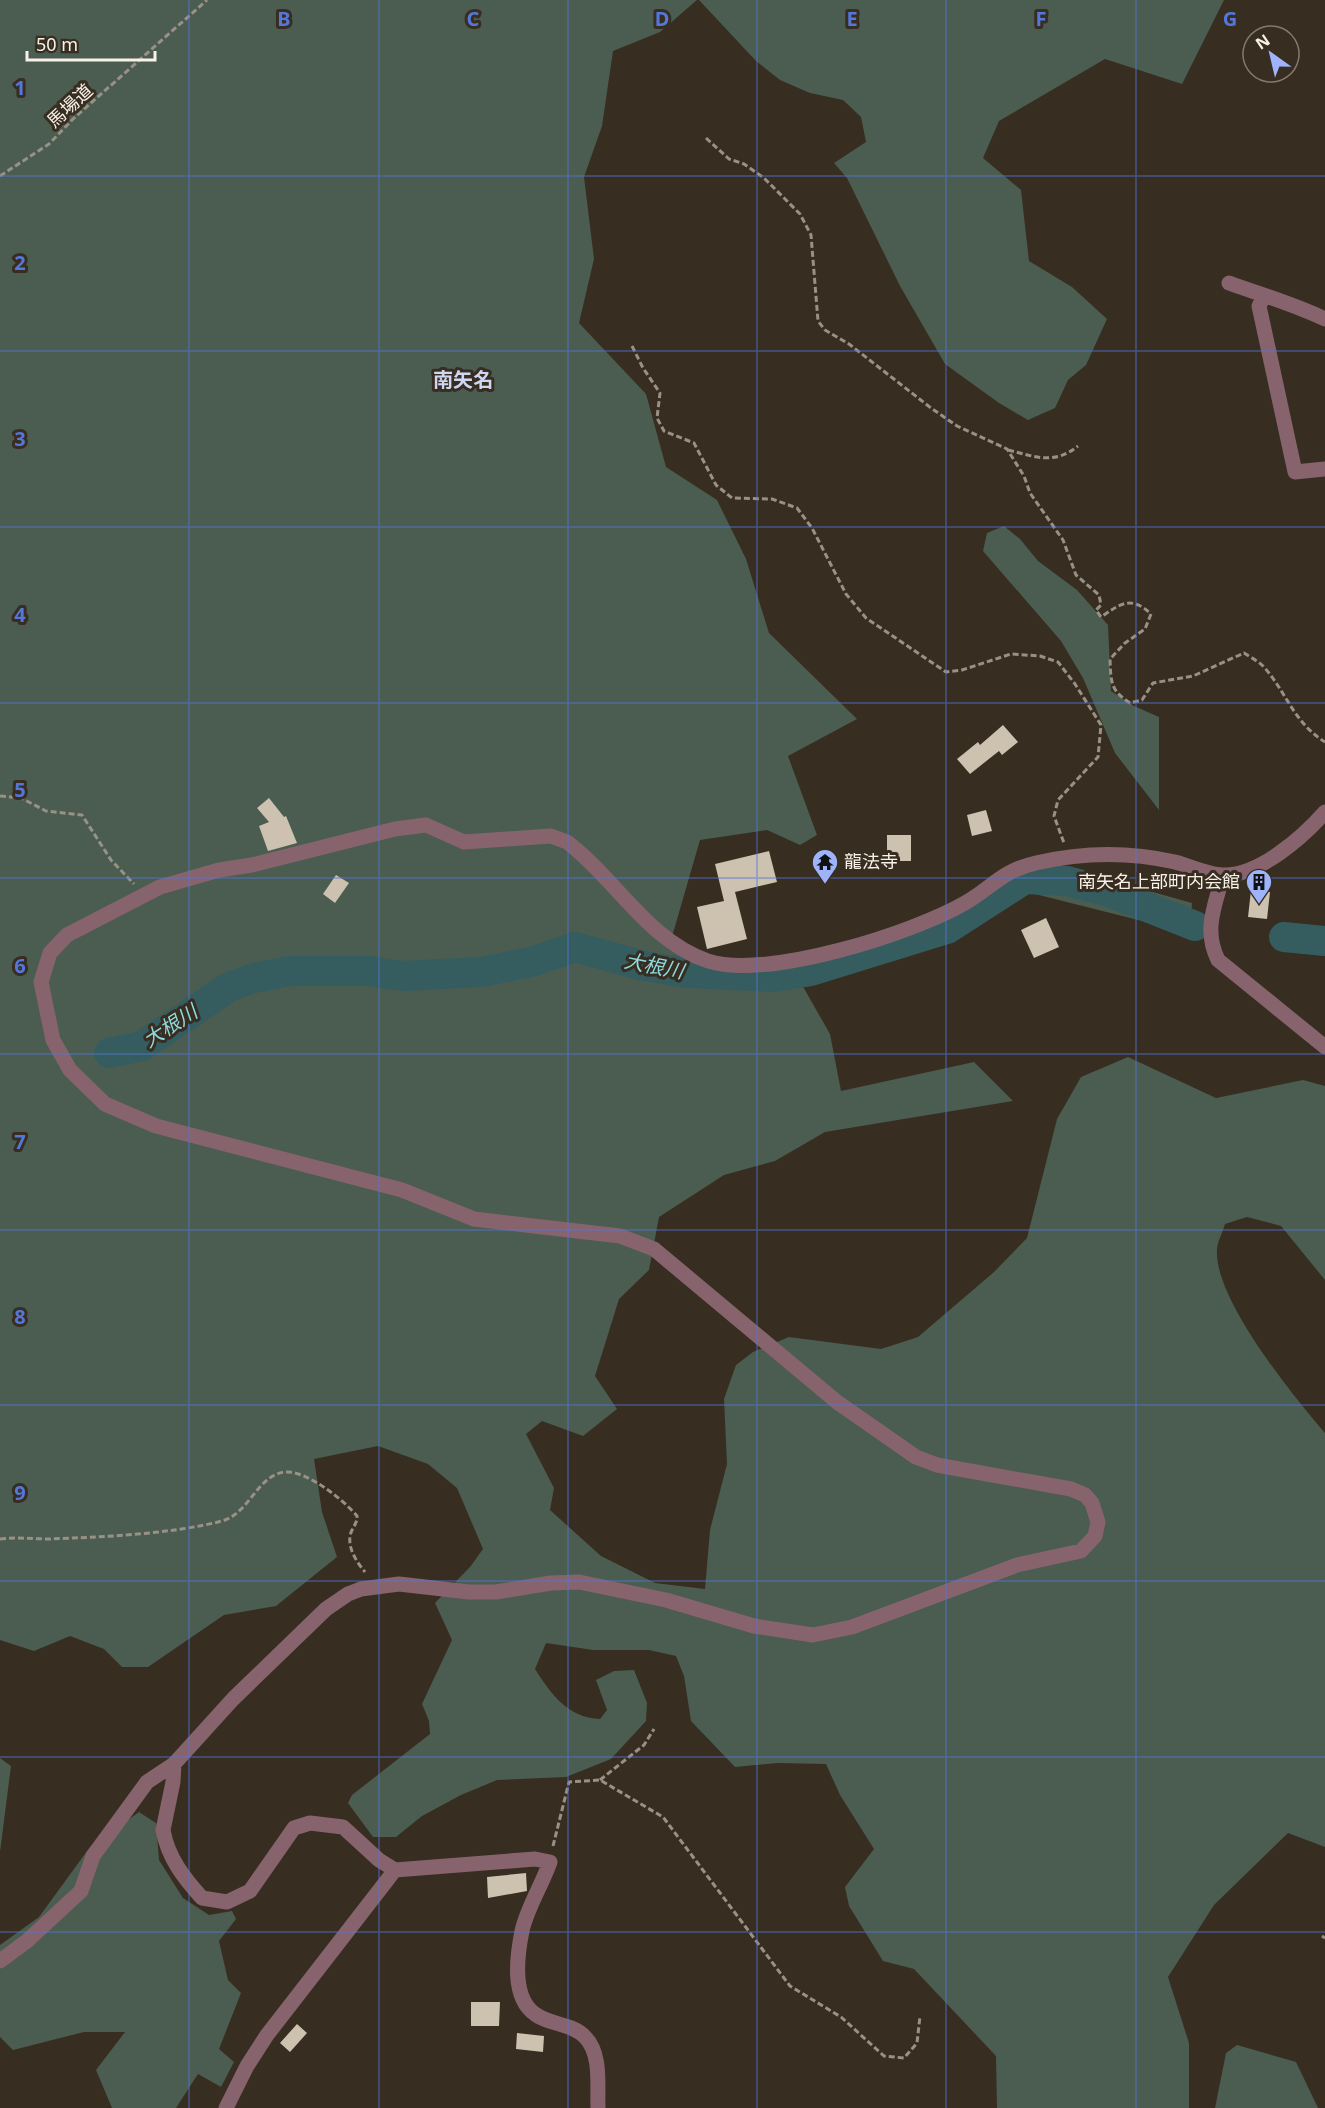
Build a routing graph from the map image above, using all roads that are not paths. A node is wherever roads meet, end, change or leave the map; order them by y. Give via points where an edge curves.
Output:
1 (1229, 283) dead end
2 (1264, 296) junction
3 (1325, 319) edge
4 (1325, 469) edge
5 (1325, 812) edge
6 (1223, 875) junction
7 (1325, 1047) edge
8 (174, 1764) junction
9 (395, 1870) junction
10 (0, 1961) edge
11 (226, 2108) edge
12 (598, 2108) edge

1 - 2 street
2 - 3 street via 1292,303
2 - 4 street via 1259,306 1295,472
5 - 6 street via 1309,830 1264,862
6 - 7 street via 1209,931 1210,945 1218,960
6 - 8 street via 1130,854 1069,856 1012,870 968,902 894,935 789,962 709,962 674,944 567,842 551,836 464,842 426,825 219,870 160,887 67,935 50,953 41,982 53,1041 70,1070 105,1104 156,1126 402,1190 474,1219 620,1236 654,1249 837,1402 916,1457 937,1466 1071,1489 1092,1503 1098,1522 1095,1536 1081,1551 1017,1565 852,1627 813,1635 754,1626 666,1600 579,1582 496,1592 399,1584 348,1594 326,1609 233,1699
8 - 9 street via 164,1838 182,1876 201,1898 227,1902 250,1890 294,1828 310,1822 343,1827
8 - 10 street via 147,1782 114,1826 93,1856 81,1891
9 - 11 street via 267,2035
9 - 12 street via 535,1859 550,1862 523,1929 518,1963 520,1995 535,2014 585,2036 596,2058

